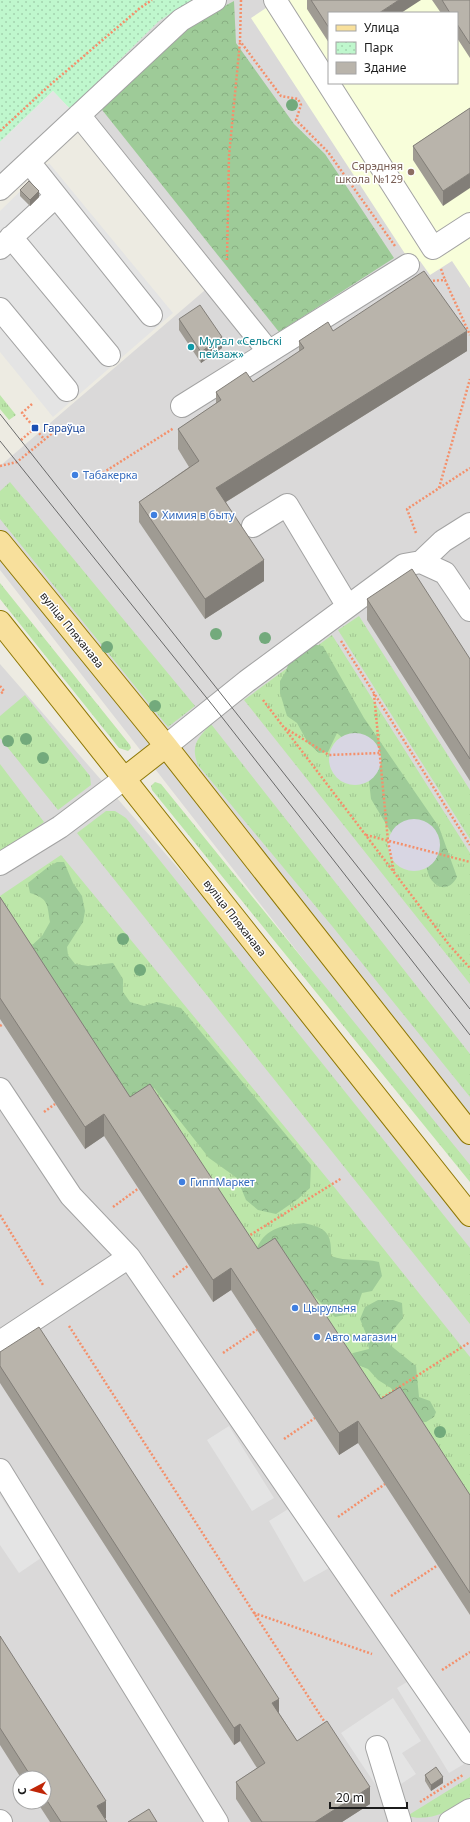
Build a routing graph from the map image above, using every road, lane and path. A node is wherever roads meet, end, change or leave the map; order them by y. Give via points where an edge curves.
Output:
1 (152, 0) edge
2 (214, 0) edge
3 (241, 0) edge
4 (275, 0) edge
5 (240, 41) junction
6 (328, 83) edge
7 (329, 84) edge
8 (79, 115) junction
9 (0, 131) edge
10 (29, 162) junction
11 (0, 189) edge
12 (56, 196) junction
13 (470, 224) edge
14 (6, 243) edge
15 (408, 265) junction
16 (227, 300) junction
17 (0, 309) edge
18 (152, 315) dead end
19 (470, 335) edge
20 (269, 352) junction
21 (109, 355) dead end
22 (470, 379) edge
23 (67, 390) dead end
24 (32, 404) dead end
25 (182, 406) dead end
26 (35, 428) junction
27 (55, 431) dead end
28 (44, 439) junction
29 (21, 440) dead end
30 (0, 466) edge
31 (470, 468) edge
32 (439, 488) junction
33 (470, 524) edge
34 (253, 526) dead end
35 (417, 535) dead end
36 (0, 542) edge
37 (421, 562) junction
38 (347, 605) junction
39 (470, 610) edge
40 (0, 622) edge
41 (338, 636) dead end
42 (0, 686) edge
43 (374, 693) junction
44 (0, 694) edge
45 (262, 700) dead end
46 (283, 726) junction
47 (166, 746) junction
48 (380, 753) junction
49 (125, 778) junction
50 (365, 834) junction
51 (388, 841) junction
52 (470, 845) edge
53 (470, 862) edge
54 (0, 864) edge
55 (394, 872) junction
56 (470, 968) edge
57 (0, 1089) edge
58 (470, 1133) edge
59 (342, 1178) dead end
60 (139, 1188) edge
61 (107, 1211) dead end
62 (0, 1215) edge
63 (470, 1215) edge
64 (245, 1238) edge
65 (129, 1257) junction
66 (189, 1265) edge
67 (172, 1278) dead end
68 (56, 1305) junction
69 (257, 1330) edge
70 (0, 1342) edge
71 (470, 1342) edge
72 (217, 1357) dead end
73 (377, 1401) edge
74 (315, 1418) edge
75 (284, 1440) dead end
76 (0, 1470) edge
77 (385, 1484) edge
78 (337, 1517) dead end
79 (438, 1565) edge
80 (385, 1600) dead end
81 (254, 1613) junction
82 (470, 1652) edge
83 (374, 1655) dead end
84 (436, 1674) dead end
85 (328, 1727) edge
86 (377, 1747) dead end
87 (470, 1753) edge
88 (463, 1775) dead end
89 (470, 1810) edge
90 (399, 1819) edge
91 (217, 1822) edge
92 (450, 1822) edge

1 - 9 path via 50,85
2 - 8 lane via 181,20
3 - 5 path
4 - 6 lane
5 - 15 path via 280,96 298,99 302,105 296,120 328,152
5 - 16 path via 229,156
7 - 13 lane via 433,248
8 - 10 lane
8 - 16 lane
10 - 11 lane
10 - 12 lane
12 - 14 lane
12 - 18 lane
14 - 21 lane
15 - 19 path via 417,277 430,282 445,280
15 - 20 lane
16 - 20 lane
17 - 23 lane
20 - 25 lane
22 - 32 path
24 - 26 path via 22,413
26 - 28 path
26 - 29 path
27 - 28 path
28 - 30 path via 17,462
31 - 32 path
32 - 35 path via 407,509
33 - 37 lane via 443,541
34 - 38 lane via 287,505
36 - 47 main road, вуліца Пляханава
37 - 38 lane via 404,565
37 - 39 lane via 445,573
38 - 47 lane
40 - 49 main road, вуліца Пляханава
41 - 43 path
42 - 44 path via 4,691
43 - 48 path
43 - 52 path
45 - 46 path
46 - 48 path via 329,755
46 - 50 path
47 - 49 main road
47 - 58 main road, вуліца Пляханава
48 - 51 path
49 - 54 lane via 60,827
49 - 63 main road, вуліца Пляханава
50 - 51 path
50 - 55 path
51 - 53 path
51 - 55 path
55 - 56 path via 450,946
57 - 65 lane via 71,1196
59 - 64 path
60 - 61 path
62 - 68 path
65 - 68 lane
65 - 87 lane
66 - 67 path
68 - 70 lane
68 - 81 path
69 - 72 path
71 - 73 path
74 - 75 path
76 - 91 lane
77 - 78 path
79 - 80 path
81 - 83 path
81 - 85 path
82 - 84 path
86 - 90 lane
88 - 90 path
89 - 92 lane

